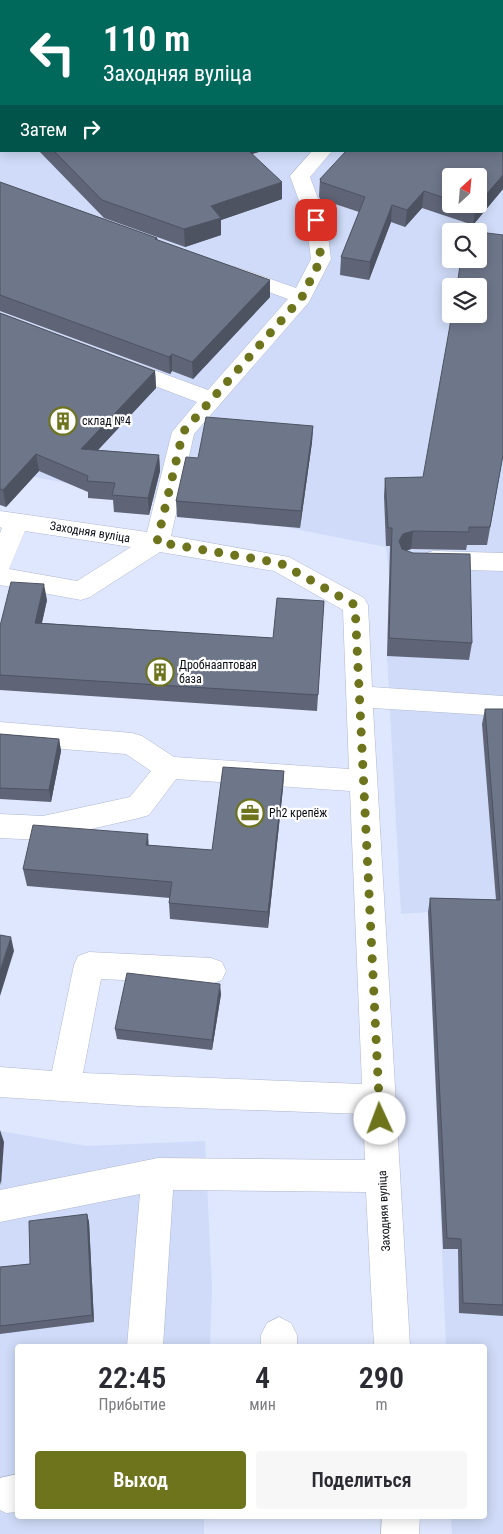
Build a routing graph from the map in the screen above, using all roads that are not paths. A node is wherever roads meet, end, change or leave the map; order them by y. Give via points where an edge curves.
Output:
1 (322, 152) edge
2 (220, 268) edge
3 (302, 297) junction
4 (101, 358) edge
5 (211, 399) junction
6 (9, 520) edge
7 (157, 542) junction
8 (411, 560) edge
9 (503, 562) edge
10 (0, 563) edge
11 (0, 576) edge
12 (360, 697) junction
13 (503, 706) edge
14 (0, 733) edge
15 (169, 768) junction
16 (363, 781) junction
17 (0, 826) edge
18 (211, 971) dead end
19 (0, 1082) edge
20 (65, 1086) junction
21 (379, 1100) junction
22 (158, 1174) junction
23 (382, 1176) junction
24 (0, 1206) edge
25 (145, 1344) edge
26 (392, 1344) edge
27 (401, 1519) edge
28 (400, 1534) edge

1 - 3 street via 300,176 316,220 321,259
2 - 3 street
3 - 5 street
4 - 5 street
5 - 7 street via 183,432
6 - 7 street, Заходняя вуліца
6 - 10 street
7 - 11 street via 81,591
7 - 12 street, Заходняя вуліца via 280,563 355,605
8 - 9 street
12 - 13 street
12 - 16 street, Заходняя вуліца
14 - 15 street via 132,744
15 - 16 street
15 - 17 street via 140,807 43,828
16 - 21 street, Заходняя вуліца
18 - 20 street via 89,965
19 - 20 street
20 - 21 street
21 - 23 street, Заходняя вуліца
22 - 23 street
22 - 24 street
22 - 25 street
23 - 26 street, Заходняя вуліца
27 - 28 street

